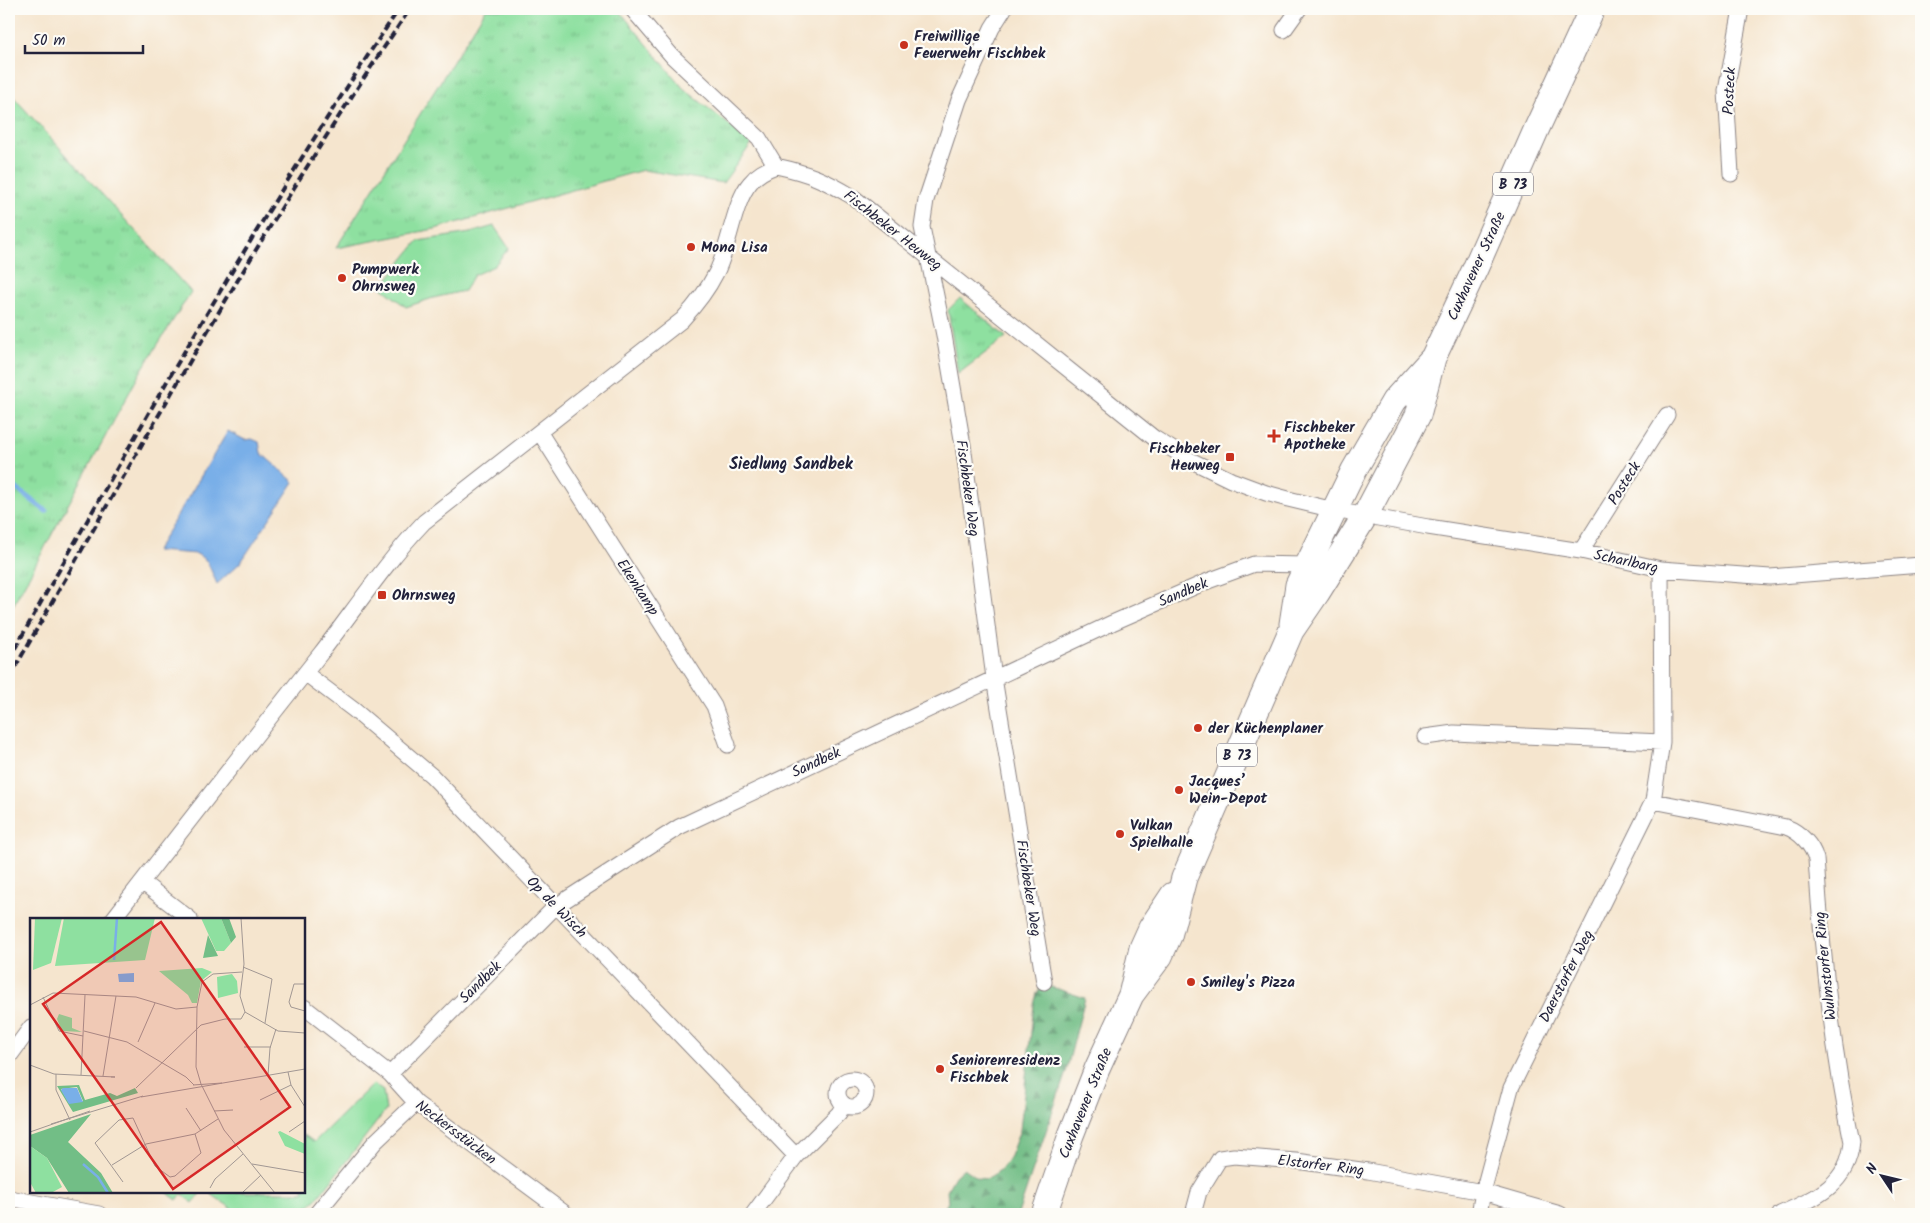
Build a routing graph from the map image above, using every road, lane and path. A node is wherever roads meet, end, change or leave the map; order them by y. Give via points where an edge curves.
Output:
1 (632, 9) edge
2 (1004, 9) edge
3 (1299, 9) edge
4 (1592, 9) edge
5 (1741, 9) edge
6 (1284, 30) dead end
7 (776, 166) junction
8 (1731, 174) dead end
9 (927, 256) junction
10 (1433, 358) junction
11 (1667, 415) dead end
12 (540, 433) junction
13 (1334, 510) junction
14 (1365, 516) junction
15 (1581, 551) junction
16 (1921, 565) edge
17 (1306, 566) junction
18 (1661, 569) junction
19 (1290, 631) junction
20 (305, 673) junction
21 (994, 678) junction
22 (1425, 737) dead end
23 (1662, 742) junction
24 (728, 745) dead end
25 (1653, 801) junction
26 (142, 882) junction
27 (556, 906) junction
28 (114, 918) edge
29 (189, 918) edge
30 (1044, 982) dead end
31 (305, 1008) edge
32 (30, 1028) edge
33 (9, 1056) edge
34 (390, 1074) junction
35 (416, 1103) junction
36 (844, 1104) dead end
37 (796, 1156) junction
38 (1483, 1192) junction
39 (9, 1198) edge
40 (99, 1214) edge
41 (316, 1214) edge
42 (566, 1214) edge
43 (754, 1214) edge
44 (1044, 1214) edge
45 (1193, 1214) edge
46 (1479, 1214) edge
47 (1560, 1214) edge
48 (1780, 1214) edge

1 - 7 street via 672,56 759,138
2 - 9 street, Fischbeker Weg via 959,100 926,200 922,227
3 - 6 street
4 - 10 main road, Cuxhavener Straße / B 73
5 - 8 street, Posteck via 1726,91
7 - 9 street, Fischbeker Heuweg via 826,180
7 - 12 street via 762,171 749,184 738,207 728,245 700,300 682,320
9 - 13 street, Fischbeker Heuweg via 1154,438 1188,459 1250,488
9 - 21 street, Fischbeker Weg via 963,446
10 - 13 main road, Cuxhavener Straße / B 73 via 1394,401
10 - 14 main road, Cuxhavener Straße / B 73 via 1418,415
11 - 15 street, Posteck
12 - 20 street via 424,522 405,542
12 - 24 street, Ekenkamp via 714,706
13 - 14 street, Scharlbarg
13 - 17 main road, Cuxhavener Straße / B 73
14 - 15 street, Scharlbarg
14 - 19 main road, Cuxhavener Straße / B 73
15 - 18 street, Scharlbarg
16 - 18 street, Scharlbarg via 1770,577
17 - 19 main road, Cuxhavener Straße / B 73 via 1298,585
17 - 21 street, Sandbek via 1254,564 1243,567
18 - 23 street, Daerstorfer Weg
19 - 44 main road, Cuxhavener Straße / B 73 via 1184,878 1151,928 1142,948 1131,995 1097,1069
20 - 26 street
20 - 27 street, Op de Wisch via 432,776
21 - 27 street, Sandbek via 679,827
21 - 30 street, Fischbeker Weg
22 - 23 street via 1454,733
23 - 25 street, Daerstorfer Weg
25 - 38 street, Daerstorfer Weg via 1511,1088
25 - 48 street, Wulmstorfer Ring via 1786,827 1814,852 1830,1020 1852,1142 1846,1168 1832,1186
26 - 28 street
26 - 29 street
27 - 34 street, Sandbek
27 - 37 street, Op de Wisch
31 - 34 street, Neckersstücken
32 - 33 street
34 - 35 street, Neckersstücken
35 - 41 street via 375,1142
35 - 42 street, Neckersstücken
36 - 37 street via 839,1114
37 - 43 street
38 - 45 street, Elstorfer Ring via 1368,1171 1234,1156 1220,1158 1199,1192
38 - 46 street, Daerstorfer Weg
38 - 47 street
39 - 40 street

